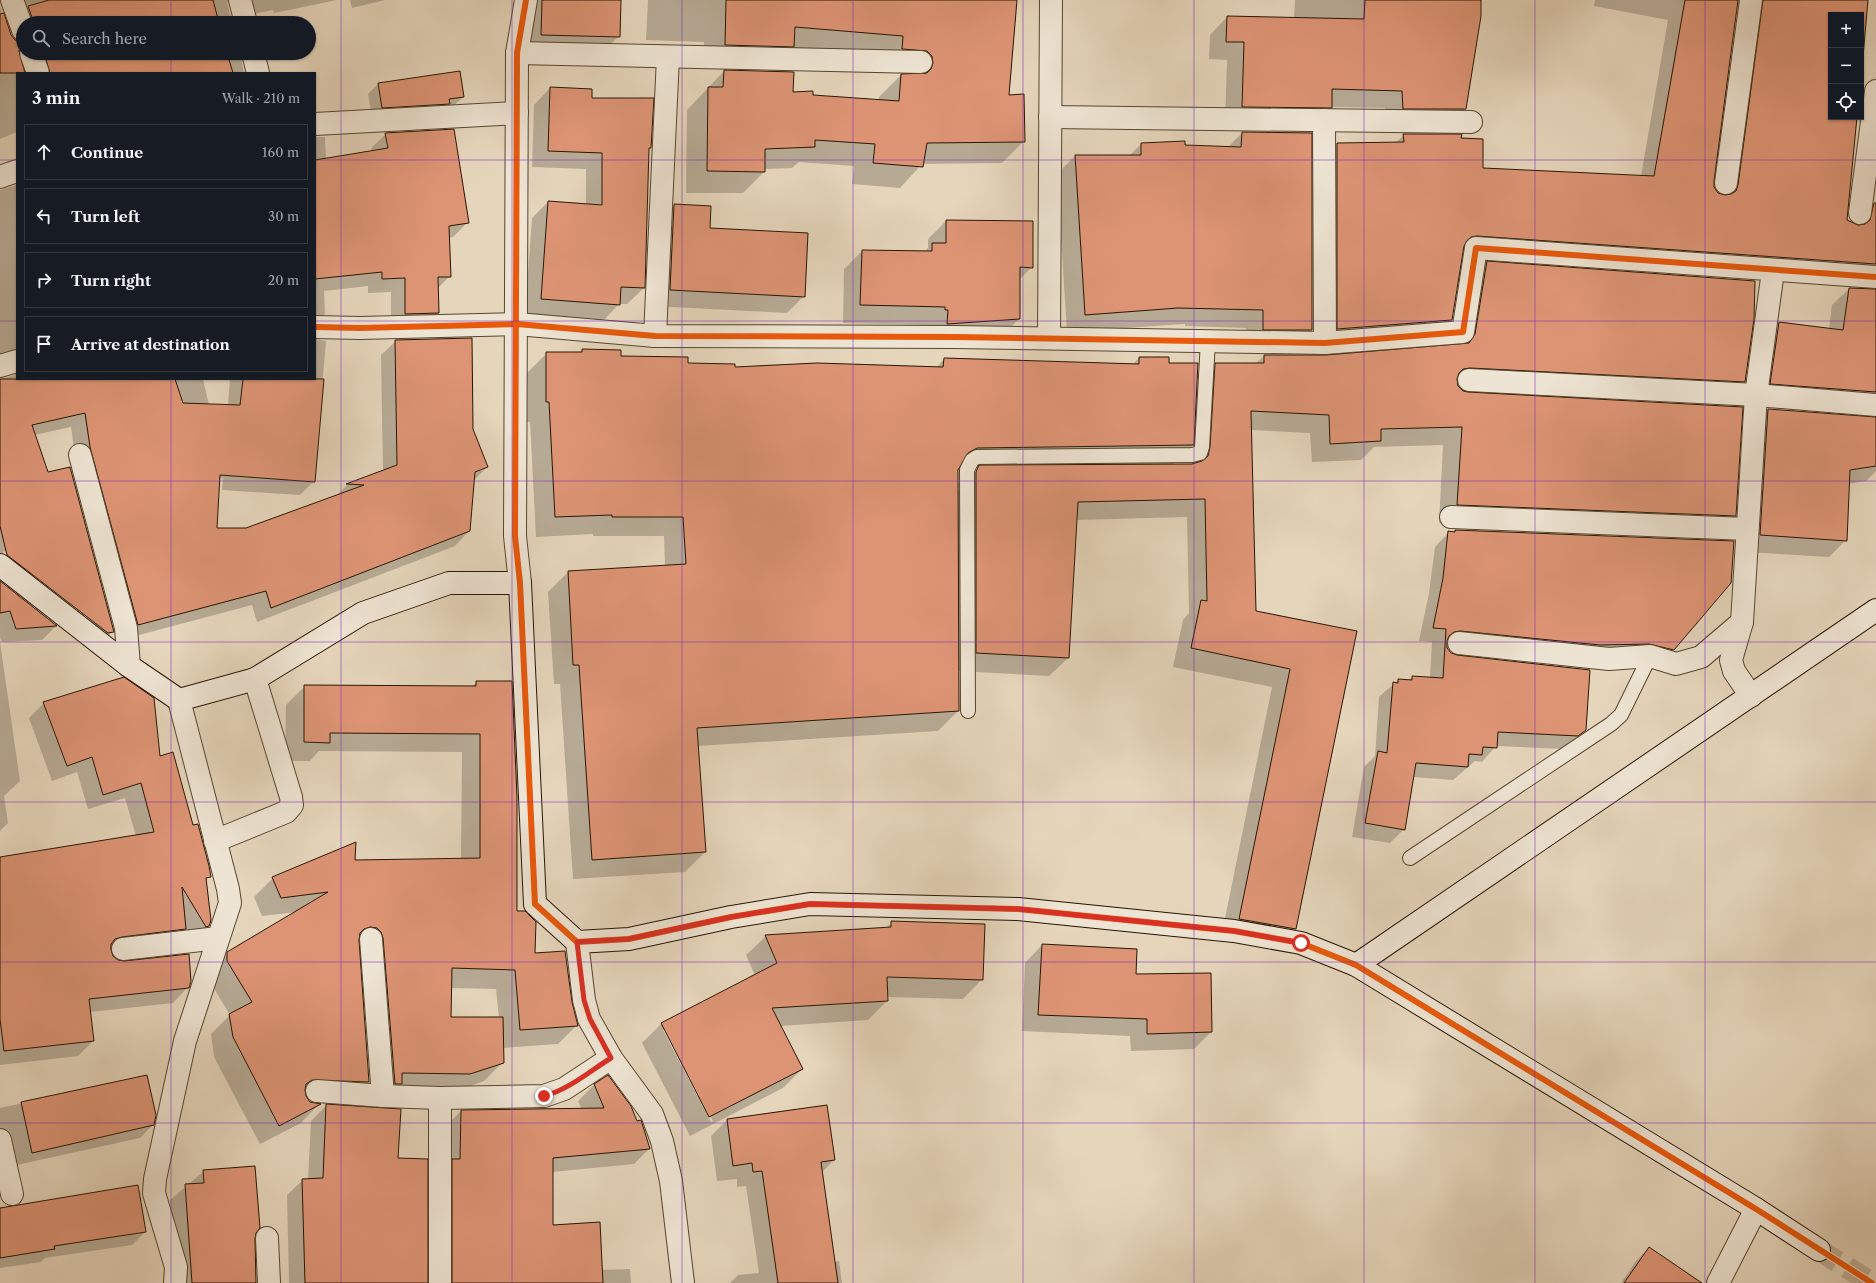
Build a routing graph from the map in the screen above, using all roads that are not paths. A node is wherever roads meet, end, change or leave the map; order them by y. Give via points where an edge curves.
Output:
1 (12, 0) edge
2 (240, 0) edge
3 (526, 0) edge
4 (1051, 0) edge
5 (1751, 0) edge
6 (18, 16) edge
7 (244, 16) edge
8 (517, 53) junction
9 (668, 57) junction
10 (33, 60) edge
11 (255, 60) edge
12 (921, 62) dead end
13 (38, 72) edge
14 (258, 72) edge
15 (1876, 91) edge
16 (517, 113) junction
17 (1050, 117) junction
18 (1324, 120) junction
19 (1471, 122) dead end
20 (316, 124) edge
21 (16, 171) edge
22 (0, 177) edge
23 (1726, 183) dead end
24 (1860, 213) dead end
25 (1773, 271) junction
26 (1876, 277) edge
27 (517, 324) junction
28 (316, 327) edge
29 (655, 336) junction
30 (1049, 338) junction
31 (1208, 341) junction
32 (1325, 343) junction
33 (16, 362) edge
34 (0, 366) edge
35 (1469, 380) dead end
36 (1756, 395) junction
37 (1876, 405) edge
38 (80, 455) dead end
39 (1451, 517) dead end
40 (1747, 529) junction
41 (0, 565) edge
42 (520, 584) junction
43 (1876, 610) edge
44 (1742, 622) junction
45 (1459, 643) dead end
46 (1650, 656) junction
47 (129, 666) junction
48 (255, 679) junction
49 (1751, 696) junction
50 (179, 700) junction
51 (968, 711) dead end
52 (215, 841) junction
53 (1410, 858) dead end
54 (218, 938) junction
55 (372, 939) dead end
56 (577, 942) junction
57 (123, 949) dead end
58 (1356, 965) junction
59 (611, 1058) junction
60 (317, 1091) dead end
61 (383, 1096) junction
62 (440, 1098) junction
63 (0, 1140) edge
64 (12, 1194) dead end
65 (1756, 1209) junction
66 (267, 1238) dead end
67 (1819, 1250) tunnel mouth
68 (175, 1283) edge
69 (269, 1283) edge
70 (440, 1283) edge
71 (683, 1283) edge
72 (1718, 1283) edge

1 - 6 street
2 - 7 street
3 - 8 street
4 - 17 street
5 - 23 street
8 - 9 street
8 - 16 street
9 - 12 street
9 - 29 street
10 - 13 street
11 - 14 street
15 - 24 street
16 - 20 street
16 - 27 street
17 - 18 street
17 - 30 street
18 - 19 street
18 - 32 street
21 - 22 street
25 - 26 street
25 - 32 street via 1476,248 1463,332
25 - 36 street
27 - 28 street
27 - 29 street
27 - 42 street via 515,536
29 - 30 street
30 - 31 street
31 - 32 street
31 - 51 lane via 1200,453 977,456 972,460 967,470
33 - 34 street
35 - 36 street
36 - 37 street
36 - 40 street
38 - 47 street via 126,628
39 - 40 street
40 - 44 street
41 - 47 street
42 - 48 street via 449,584 363,613
42 - 56 street via 535,904
43 - 49 street
44 - 46 street via 1702,657 1676,664
44 - 49 street via 1731,660 1734,671
45 - 46 street via 1609,659
46 - 53 lane via 1621,715 1611,724
47 - 50 street
48 - 50 street
48 - 52 street via 292,805 286,812
49 - 58 street
50 - 52 street
52 - 54 street via 230,903
54 - 57 street
54 - 68 street via 185,1041 155,1179 154,1193 176,1267
55 - 61 street
56 - 58 street via 628,939 731,917 810,904 1018,909 1234,931 1301,943
56 - 59 street via 584,1000 590,1019
58 - 65 street
59 - 62 street via 554,1094
59 - 71 street via 652,1114 662,1141 671,1181
60 - 61 street
61 - 62 street
62 - 70 street
63 - 64 street
65 - 67 street
65 - 72 street
66 - 69 street

